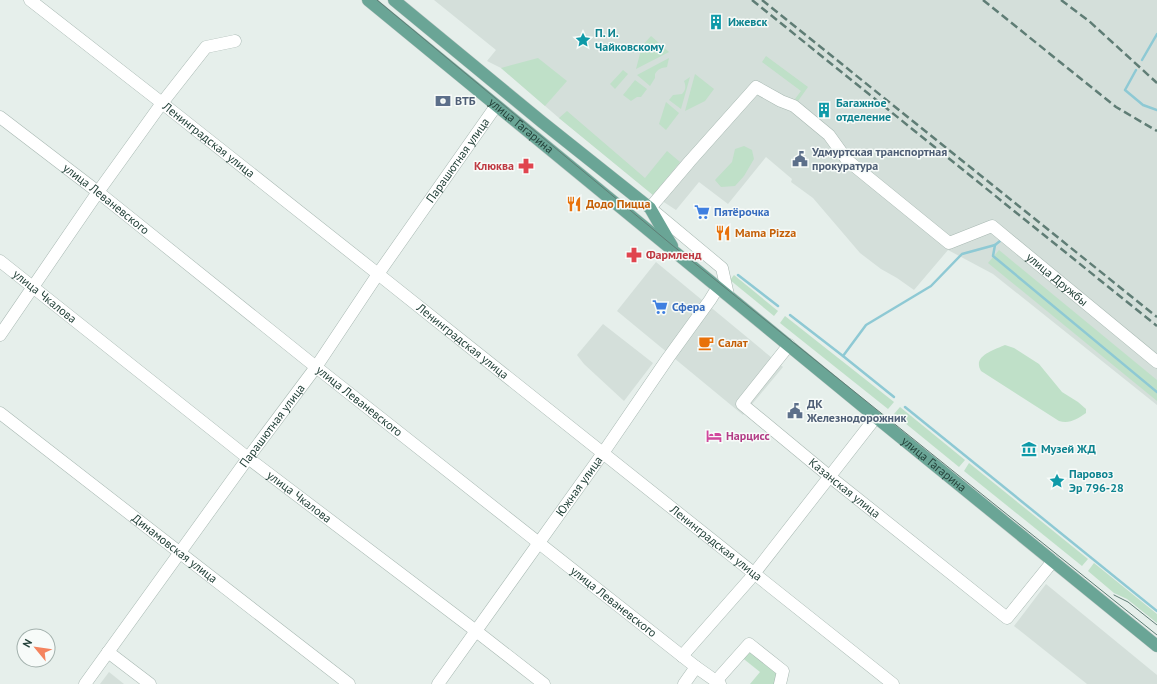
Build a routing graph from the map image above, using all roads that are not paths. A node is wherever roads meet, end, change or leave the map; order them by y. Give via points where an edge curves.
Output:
1 (30, 0) edge
2 (368, 0) edge
3 (394, 0) edge
4 (235, 40) dead end
5 (162, 103) junction
6 (496, 106) junction
7 (0, 117) edge
8 (98, 192) junction
9 (650, 208) junction
10 (674, 251) junction
11 (0, 261) edge
12 (378, 274) junction
13 (32, 287) junction
14 (718, 287) junction
15 (728, 295) junction
16 (0, 335) edge
17 (789, 345) junction
18 (1157, 362) edge
19 (316, 367) junction
20 (0, 413) edge
21 (876, 417) junction
22 (603, 453) junction
23 (248, 458) junction
24 (829, 476) junction
25 (539, 542) junction
26 (179, 553) junction
27 (1053, 561) junction
28 (754, 573) junction
29 (476, 630) junction
30 (1157, 646) edge
31 (108, 652) junction
32 (682, 656) junction
33 (696, 667) junction
34 (718, 683) edge
35 (84, 684) edge
36 (150, 684) edge
37 (349, 684) edge
38 (438, 684) edge
39 (544, 684) edge
40 (684, 684) edge
41 (780, 684) edge
42 (893, 684) edge

1 - 5 street, Ленинградская улица
2 - 6 main road, улица Гагарина
3 - 9 main road, улица Гагарина
4 - 5 street via 206,47
5 - 8 street
5 - 12 street, Ленинградская улица
6 - 10 main road, улица Гагарина
6 - 12 street, Парашютная улица
7 - 8 street, улица Леваневского
8 - 13 street
8 - 19 street, улица Леваневского
9 - 10 main road, улица Гагарина
9 - 15 street via 722,268
9 - 18 street, улица Дружбы via 756,87 794,106 829,135 847,160 949,243 992,226
10 - 14 main road, улица Гагарина
11 - 13 street, улица Чкалова
12 - 19 street, Парашютная улица
12 - 22 street, Ленинградская улица
13 - 16 street
13 - 23 street, улица Чкалова
14 - 15 main road, улица Гагарина
14 - 22 street, Южная улица
15 - 17 main road, улица Гагарина
17 - 21 main road, улица Гагарина
17 - 24 street, Казанская улица via 742,404
19 - 23 street, Парашютная улица
19 - 25 street, улица Леваневского
20 - 26 street, Динамовская улица
21 - 24 street
21 - 27 main road, улица Гагарина
22 - 25 street, Южная улица
22 - 28 street, Ленинградская улица
23 - 26 street, Парашютная улица
23 - 29 street, улица Чкалова
24 - 27 street, Казанская улица via 1007,618
24 - 28 street
25 - 29 street, Южная улица
25 - 32 street, улица Леваневского
26 - 31 street, Парашютная улица
26 - 37 street, Динамовская улица
27 - 30 main road, улица Гагарина
28 - 32 street
28 - 42 street, Ленинградская улица
29 - 38 street, Южная улица
29 - 39 street, улица Чкалова
31 - 35 street, Парашютная улица
31 - 36 street
32 - 33 street, улица Леваневского
33 - 34 street, улица Леваневского
33 - 40 street
34 - 41 street via 749,644 783,671

